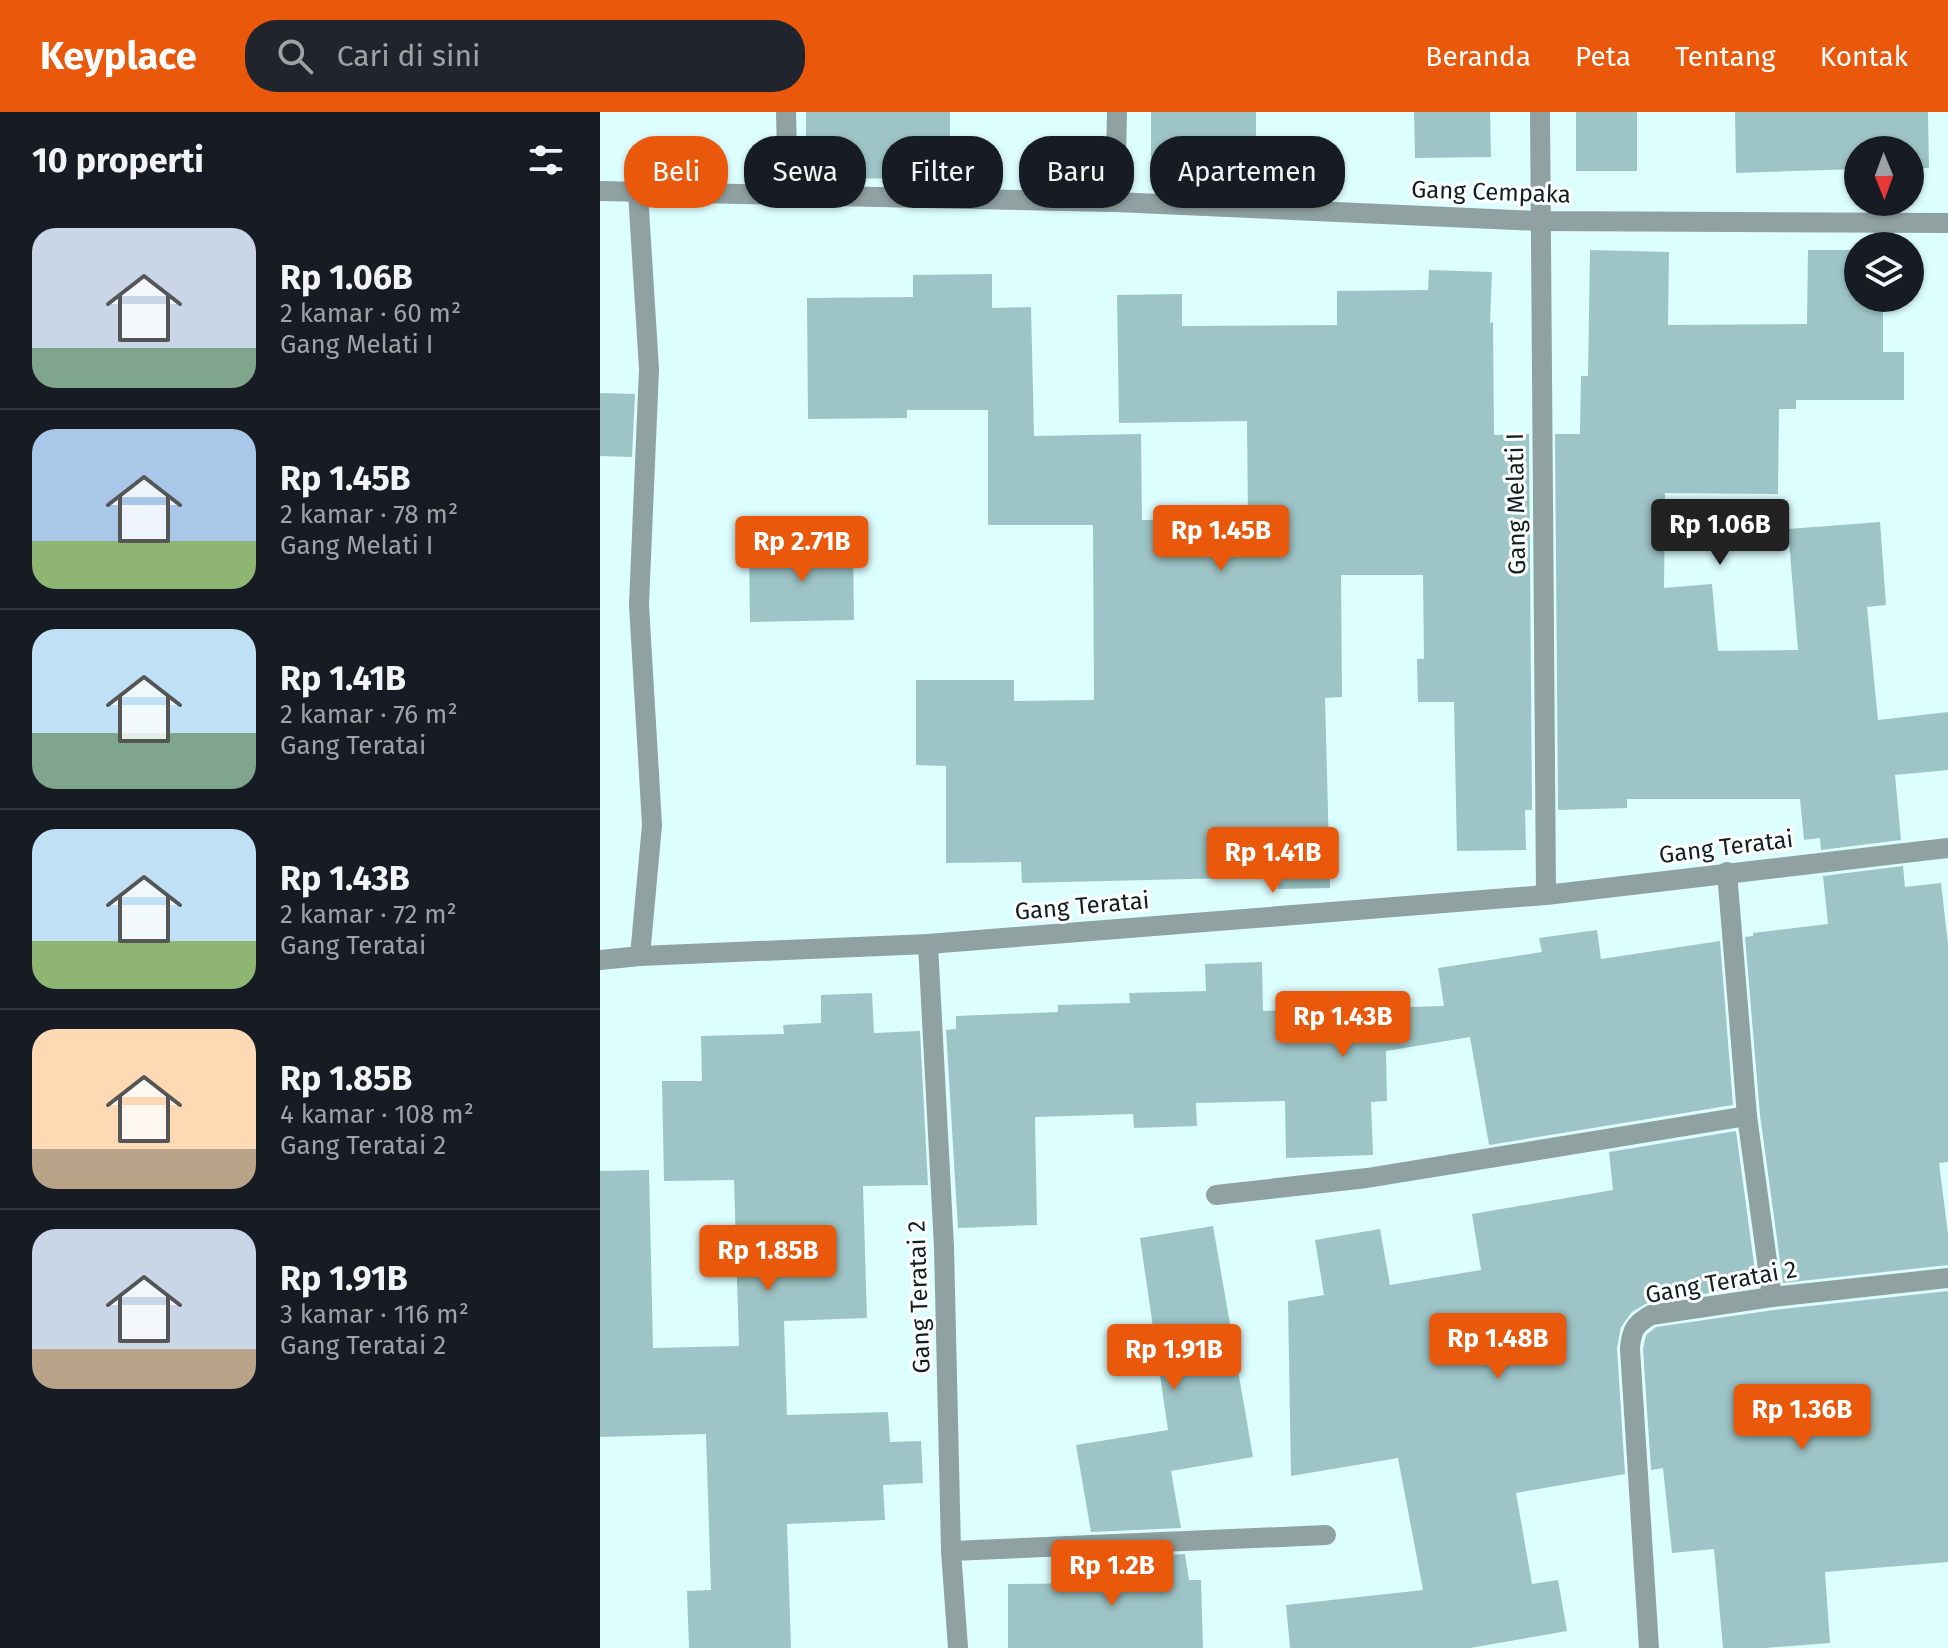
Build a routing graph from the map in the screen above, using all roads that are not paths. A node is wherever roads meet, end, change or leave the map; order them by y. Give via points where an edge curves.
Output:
1 (786, 112) edge
2 (1117, 112) edge
3 (1540, 112) edge
4 (787, 136) edge
5 (1116, 136) edge
6 (600, 191) edge
7 (624, 192) edge
8 (866, 197) edge
9 (1019, 200) edge
10 (1134, 203) edge
11 (639, 208) edge
12 (1539, 221) junction
13 (1948, 223) edge
14 (1948, 848) edge
15 (1727, 872) junction
16 (1546, 895) junction
17 (928, 944) junction
18 (640, 956) junction
19 (600, 960) edge
20 (1747, 1116) junction
21 (1216, 1195) dead end
22 (1948, 1278) edge
23 (1772, 1297) junction
24 (1326, 1535) dead end
25 (951, 1551) junction
26 (958, 1648) edge
27 (1649, 1648) edge

1 - 4 street
2 - 5 street
3 - 12 street, Gang Melati I
6 - 7 street, Gang Cempaka
8 - 9 street, Gang Cempaka
10 - 12 street, Gang Cempaka
11 - 18 street via 649,369 639,605 652,825
12 - 13 street, Gang Cempaka
12 - 16 street, Gang Melati I
14 - 15 street, Gang Teratai
15 - 16 street, Gang Teratai
15 - 20 street
16 - 17 street, Gang Teratai
17 - 18 street, Gang Teratai
17 - 25 street, Gang Teratai 2 via 944,1247
18 - 19 street, Gang Teratai
20 - 21 street via 1367,1178
20 - 23 street
22 - 23 street, Gang Teratai 2
23 - 27 street, Gang Teratai 2 via 1651,1315 1631,1333
24 - 25 street
25 - 26 street, Gang Teratai 2

